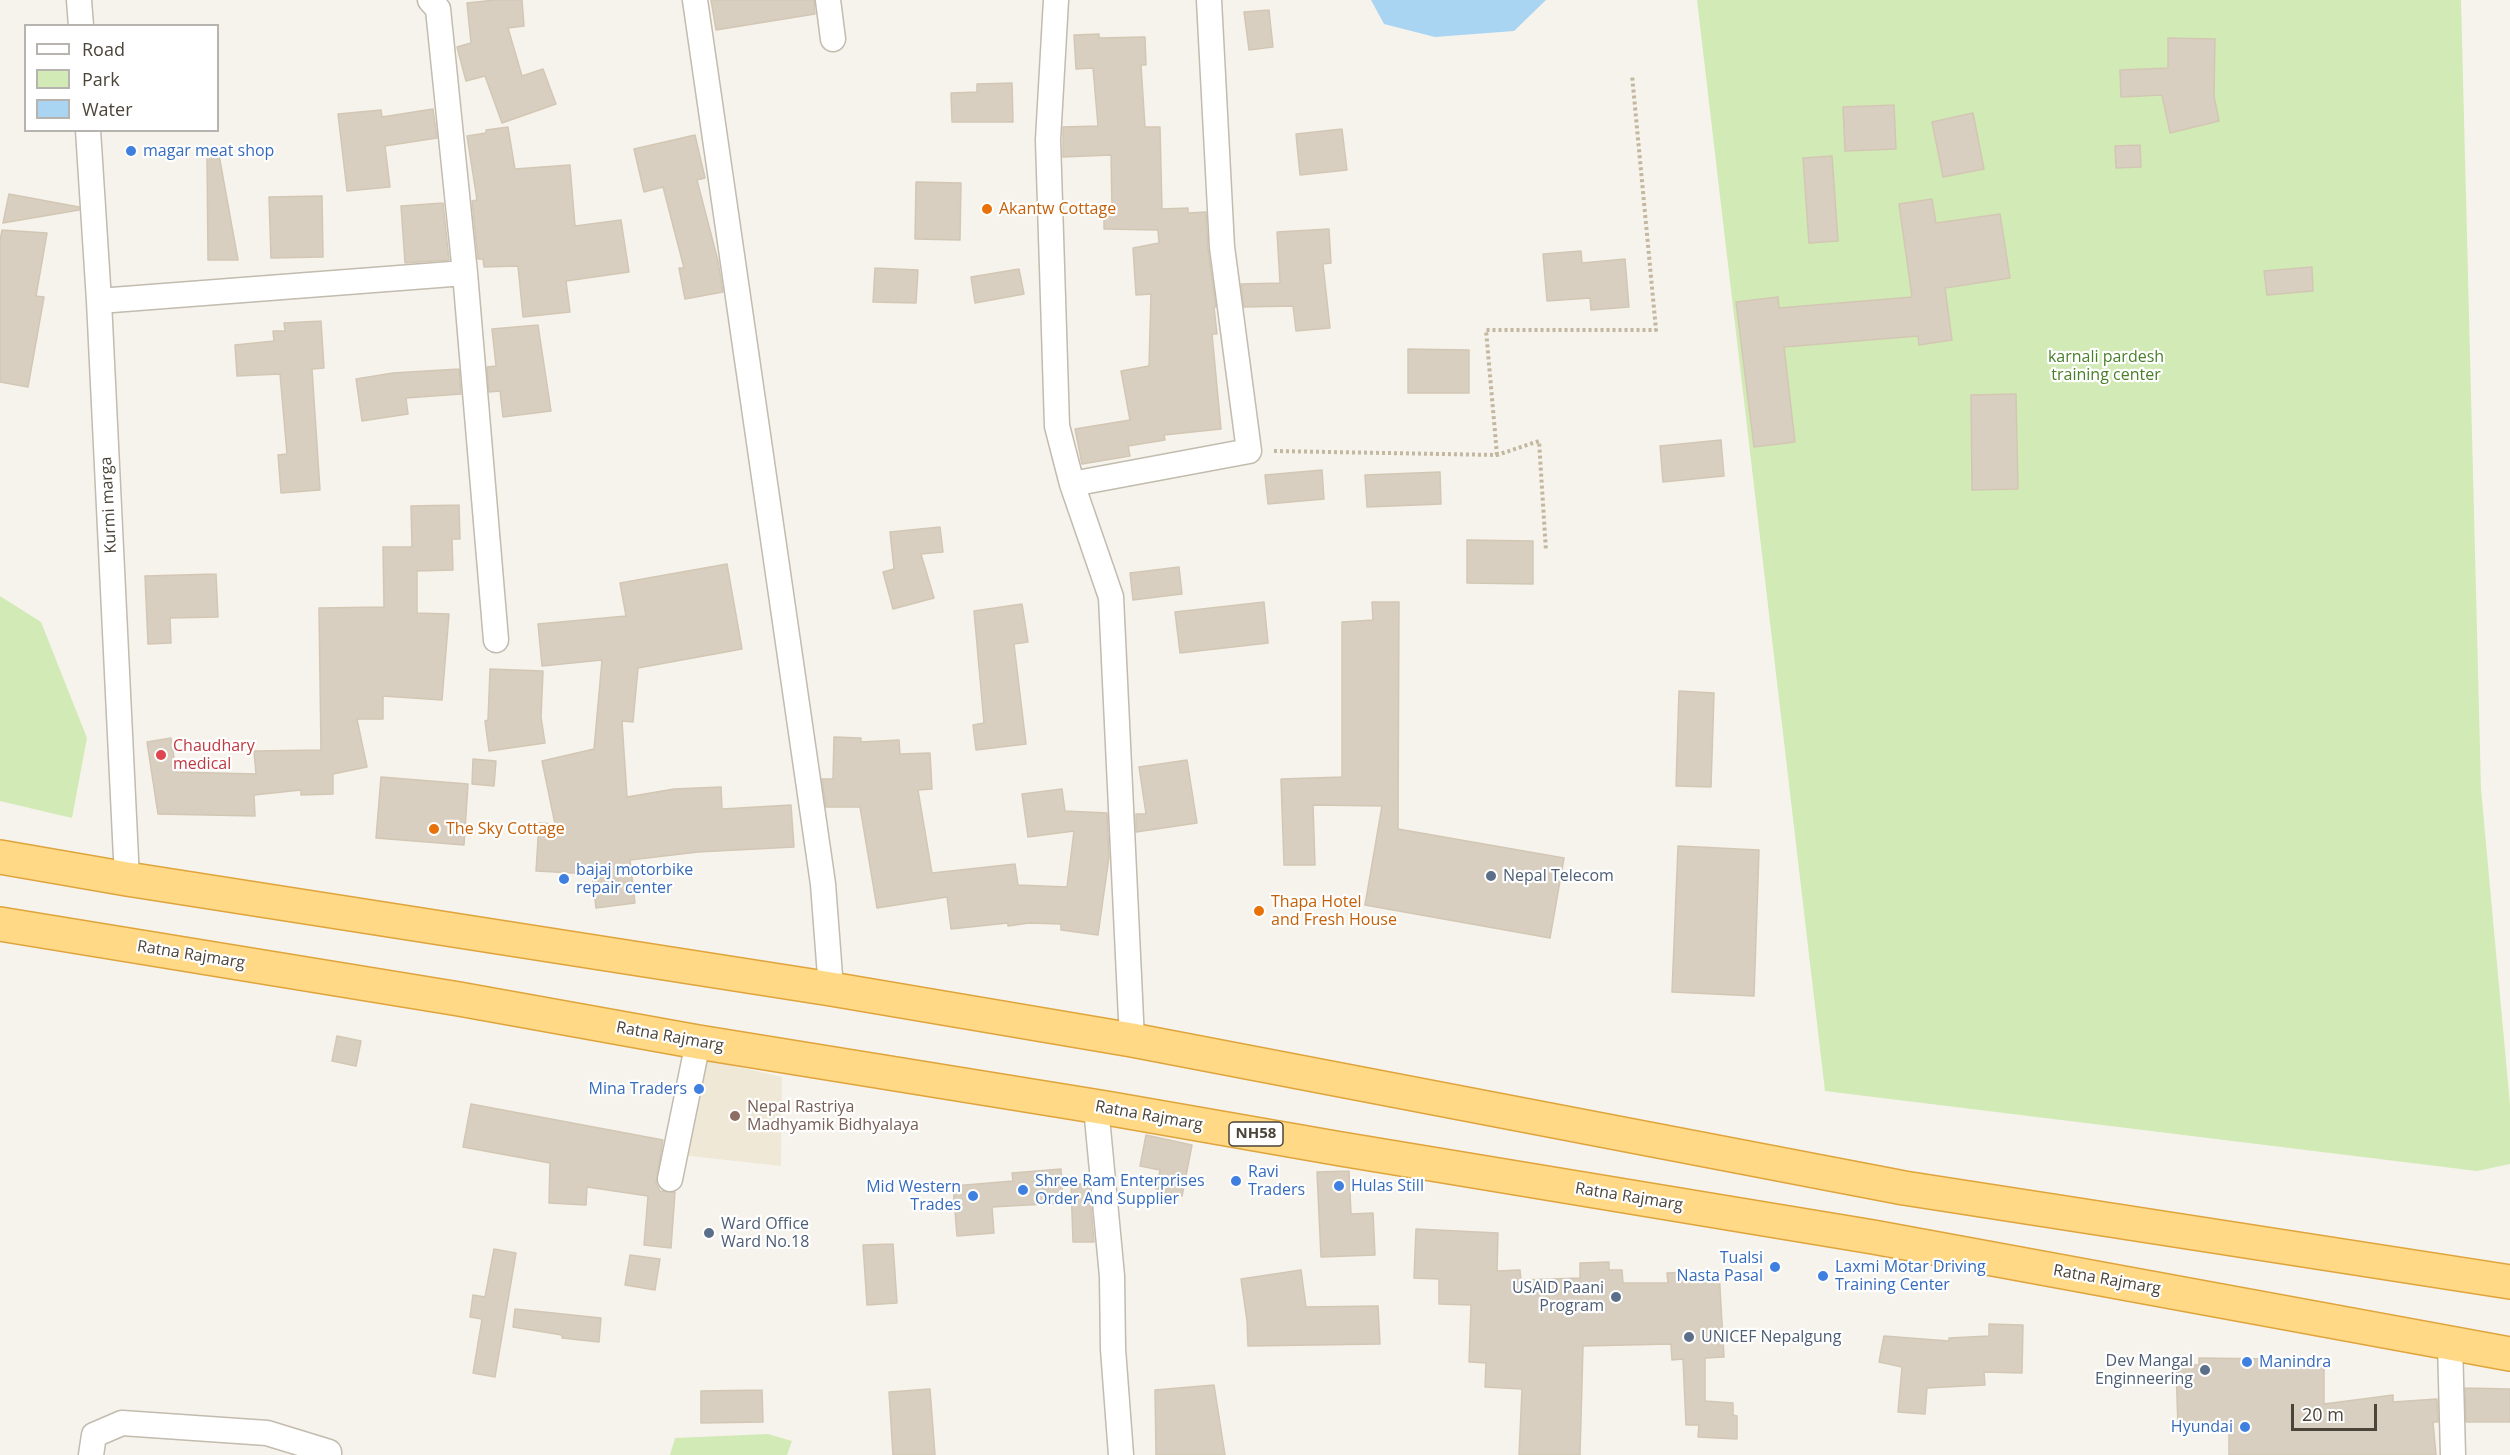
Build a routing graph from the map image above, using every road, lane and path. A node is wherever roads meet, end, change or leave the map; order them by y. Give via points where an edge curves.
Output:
1 (79, 0) edge
2 (430, 0) edge
3 (695, 0) edge
4 (828, 0) edge
5 (1209, 0) edge
6 (1060, 1) edge
7 (81, 24) edge
8 (833, 39) dead end
9 (1632, 75) dead end
10 (88, 132) edge
11 (465, 273) junction
12 (99, 301) junction
13 (1249, 451) junction
14 (1497, 455) junction
15 (1072, 484) junction
16 (1546, 551) dead end
17 (496, 640) dead end
18 (0, 857) edge
19 (127, 879) junction
20 (0, 924) edge
21 (831, 989) junction
22 (1132, 1040) junction
23 (698, 1042) junction
24 (1096, 1107) junction
25 (670, 1179) dead end
26 (2510, 1282) edge
27 (2450, 1343) junction
28 (2510, 1354) edge
29 (91, 1455) edge
30 (329, 1455) edge
31 (1121, 1455) edge
32 (2453, 1455) edge

1 - 7 street
2 - 11 street via 438,9
3 - 21 street via 823,884
4 - 8 street
5 - 13 street via 1222,246
6 - 15 street via 1048,141 1056,414
9 - 14 path via 1656,330 1486,330
10 - 12 street, Kurmi marga
11 - 12 street
11 - 17 street
12 - 19 street, Kurmi marga
13 - 14 path
13 - 15 street
14 - 16 path via 1539,441
15 - 22 street via 1111,597
18 - 19 highway
19 - 21 highway
20 - 23 highway, Ratna Rajmarg / NH58
21 - 22 highway
22 - 26 highway via 1904,1188
23 - 24 highway, Ratna Rajmarg / NH58
23 - 25 street
24 - 27 highway, Ratna Rajmarg / NH58 via 1873,1237
24 - 31 street via 1111,1265
27 - 28 highway, Ratna Rajmarg / NH58
27 - 32 street
29 - 30 street via 94,1436 122,1423 267,1433 330,1452

